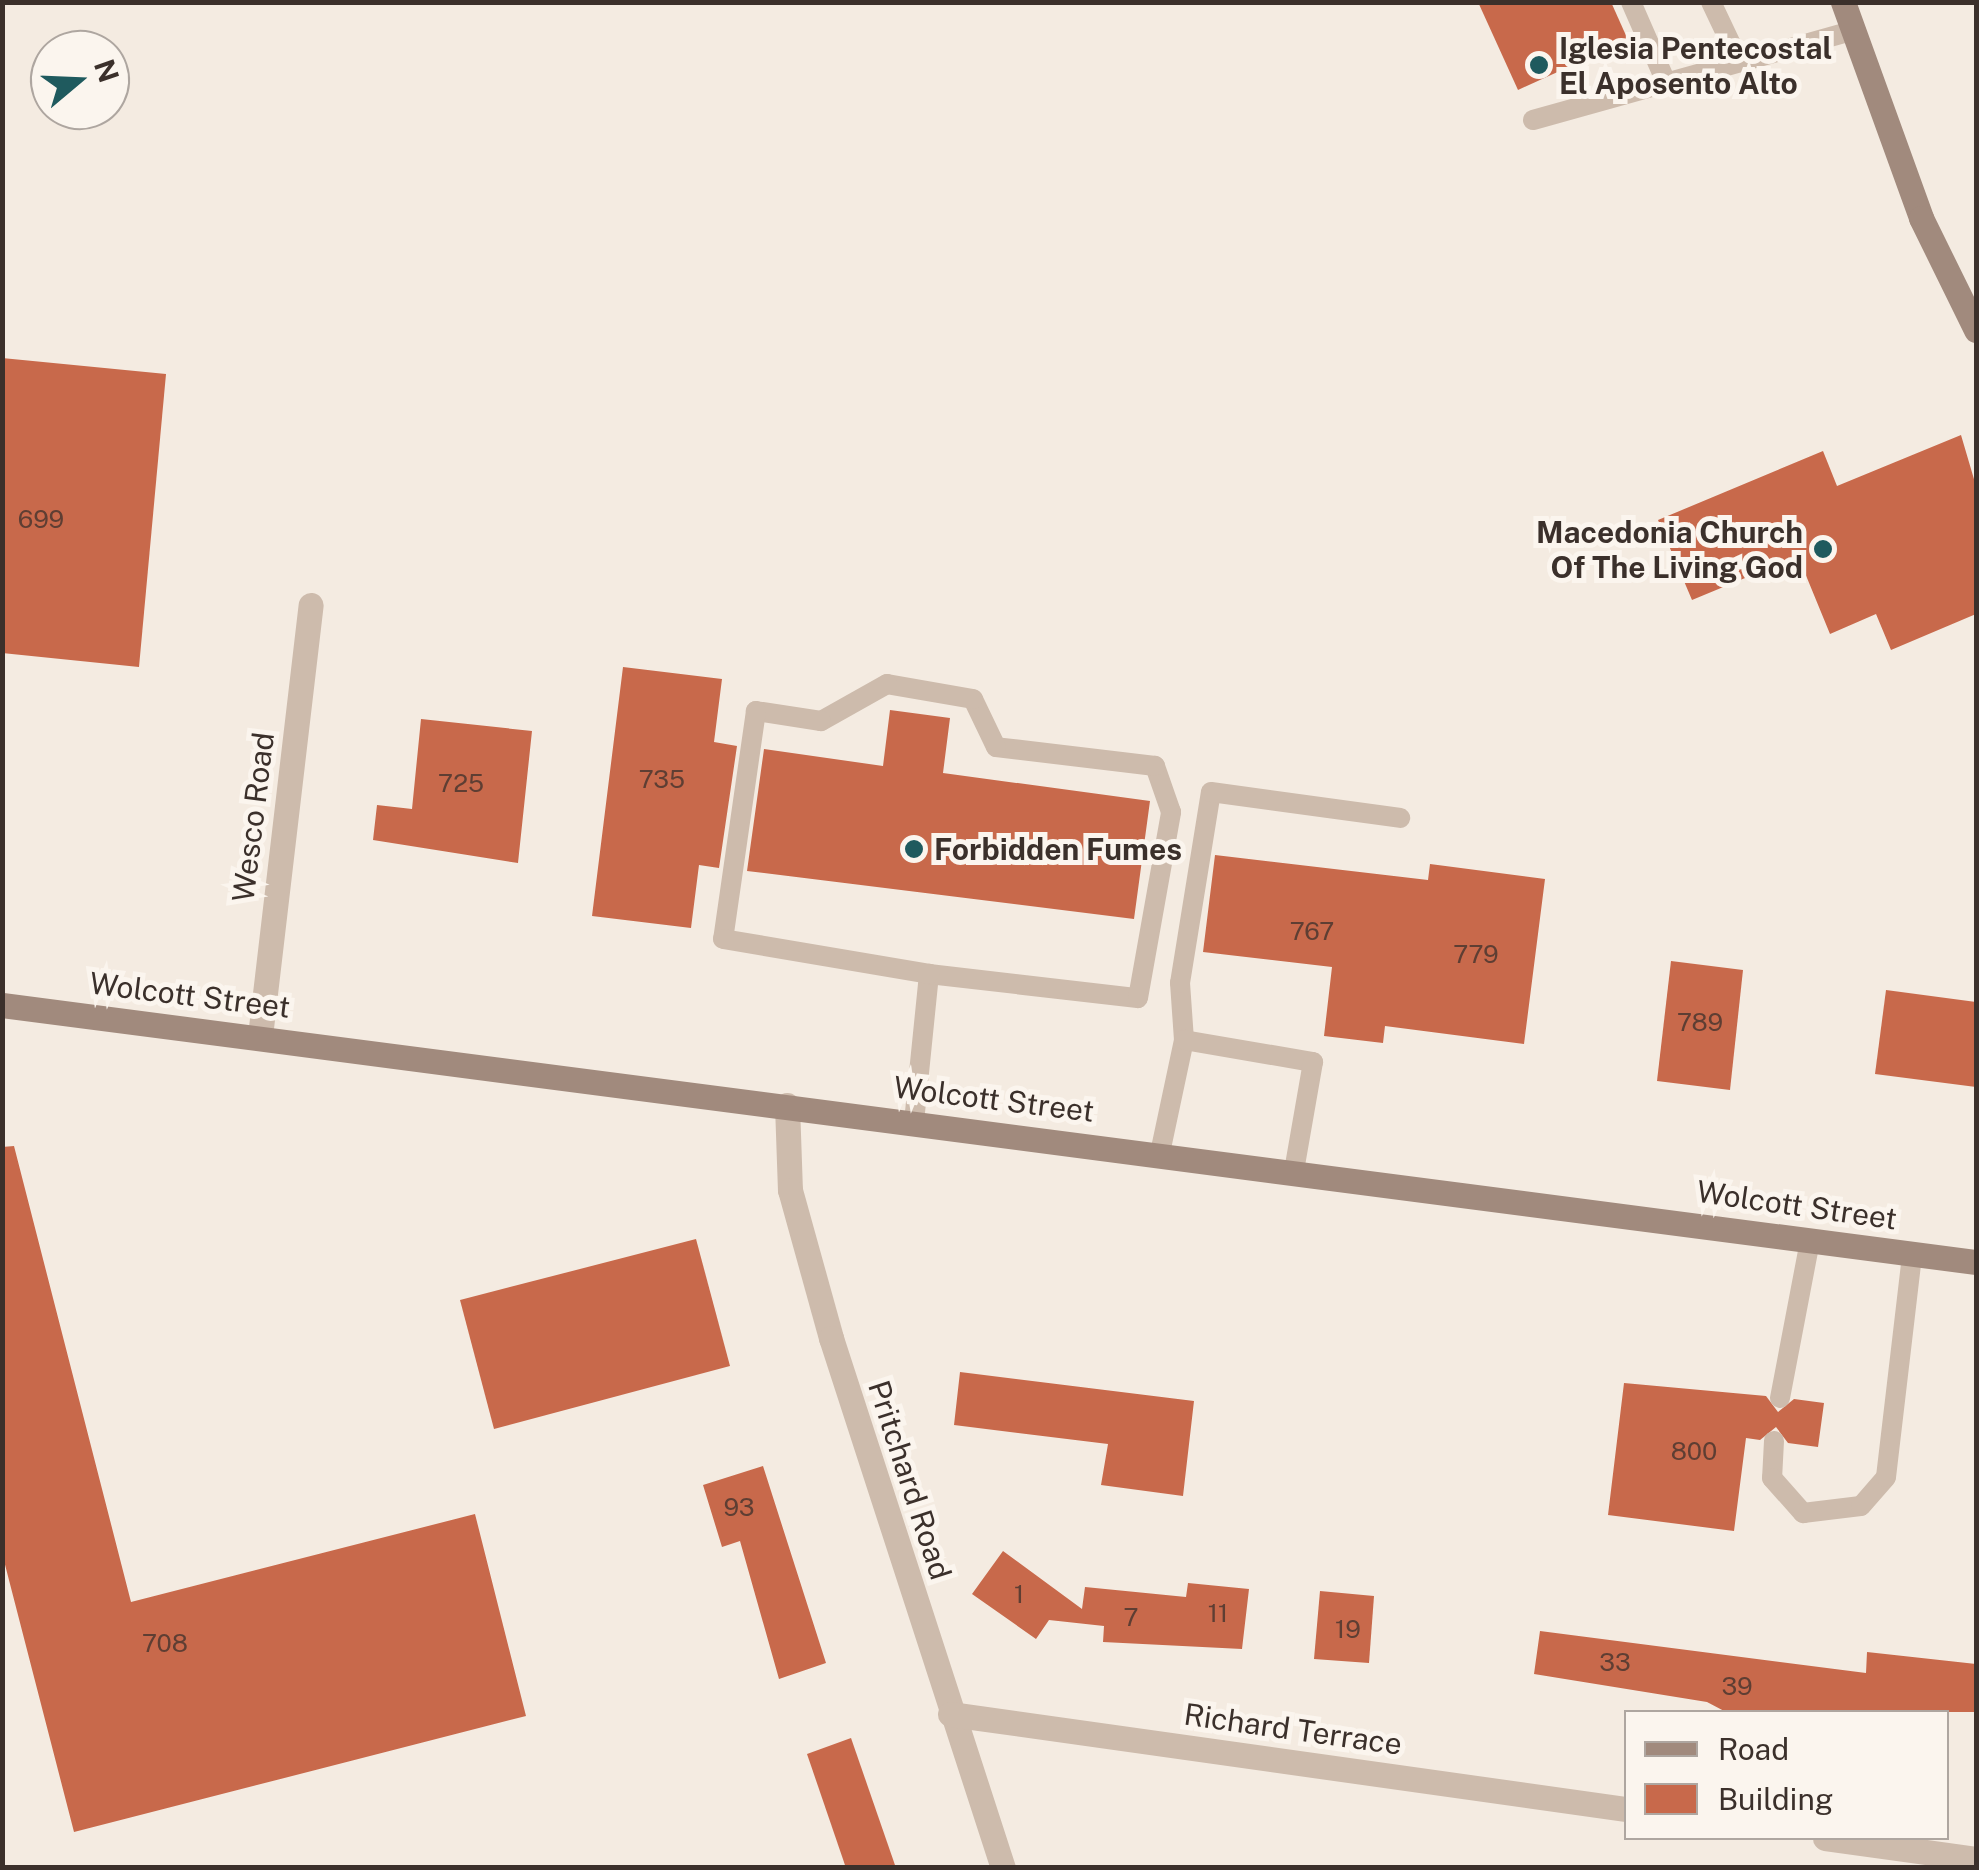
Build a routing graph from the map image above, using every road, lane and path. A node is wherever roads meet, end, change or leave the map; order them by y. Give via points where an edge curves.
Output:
1 (1631, 2) edge
2 (1710, 2) edge
3 (1843, 2) edge
4 (1852, 31) junction
5 (1739, 61) junction
6 (1666, 82) junction
7 (1533, 120) dead end
8 (1976, 330) edge
9 (311, 605) dead end
10 (1400, 818) dead end
11 (929, 974) junction
12 (2, 1005) edge
13 (260, 1036) junction
14 (1184, 1040) junction
15 (787, 1106) junction
16 (914, 1122) junction
17 (1160, 1153) junction
18 (1294, 1171) junction
19 (1810, 1240) junction
20 (1912, 1254) junction
21 (1976, 1262) edge
22 (1780, 1398) dead end
23 (1774, 1441) dead end
24 (950, 1714) junction
25 (1624, 1810) edge
26 (1839, 1840) edge
27 (1976, 1859) edge
28 (1004, 1868) edge

1 - 6 lane
2 - 5 lane
3 - 4 main road
4 - 5 lane
4 - 8 main road via 1920,218
5 - 6 lane
6 - 7 lane
9 - 13 street, Wesco Road
10 - 14 lane via 1212,792 1180,983
11 - 11 lane via 1138,998 1171,812 1155,766 996,746 973,699 886,684 821,721 756,711 723,939
11 - 16 lane
12 - 13 main road, Wolcott Street
13 - 15 main road, Wolcott Street
14 - 17 lane
14 - 18 lane via 1313,1062
15 - 16 main road, Wolcott Street
15 - 24 street, Pritchard Road via 790,1190
16 - 17 main road, Wolcott Street
17 - 18 main road, Wolcott Street
18 - 19 main road, Wolcott Street
19 - 20 main road, Wolcott Street
19 - 22 lane
20 - 21 main road, Wolcott Street
20 - 23 lane via 1886,1477 1861,1506 1802,1513 1772,1478
24 - 25 street, Richard Terrace
24 - 28 street, Pritchard Road
26 - 27 street

